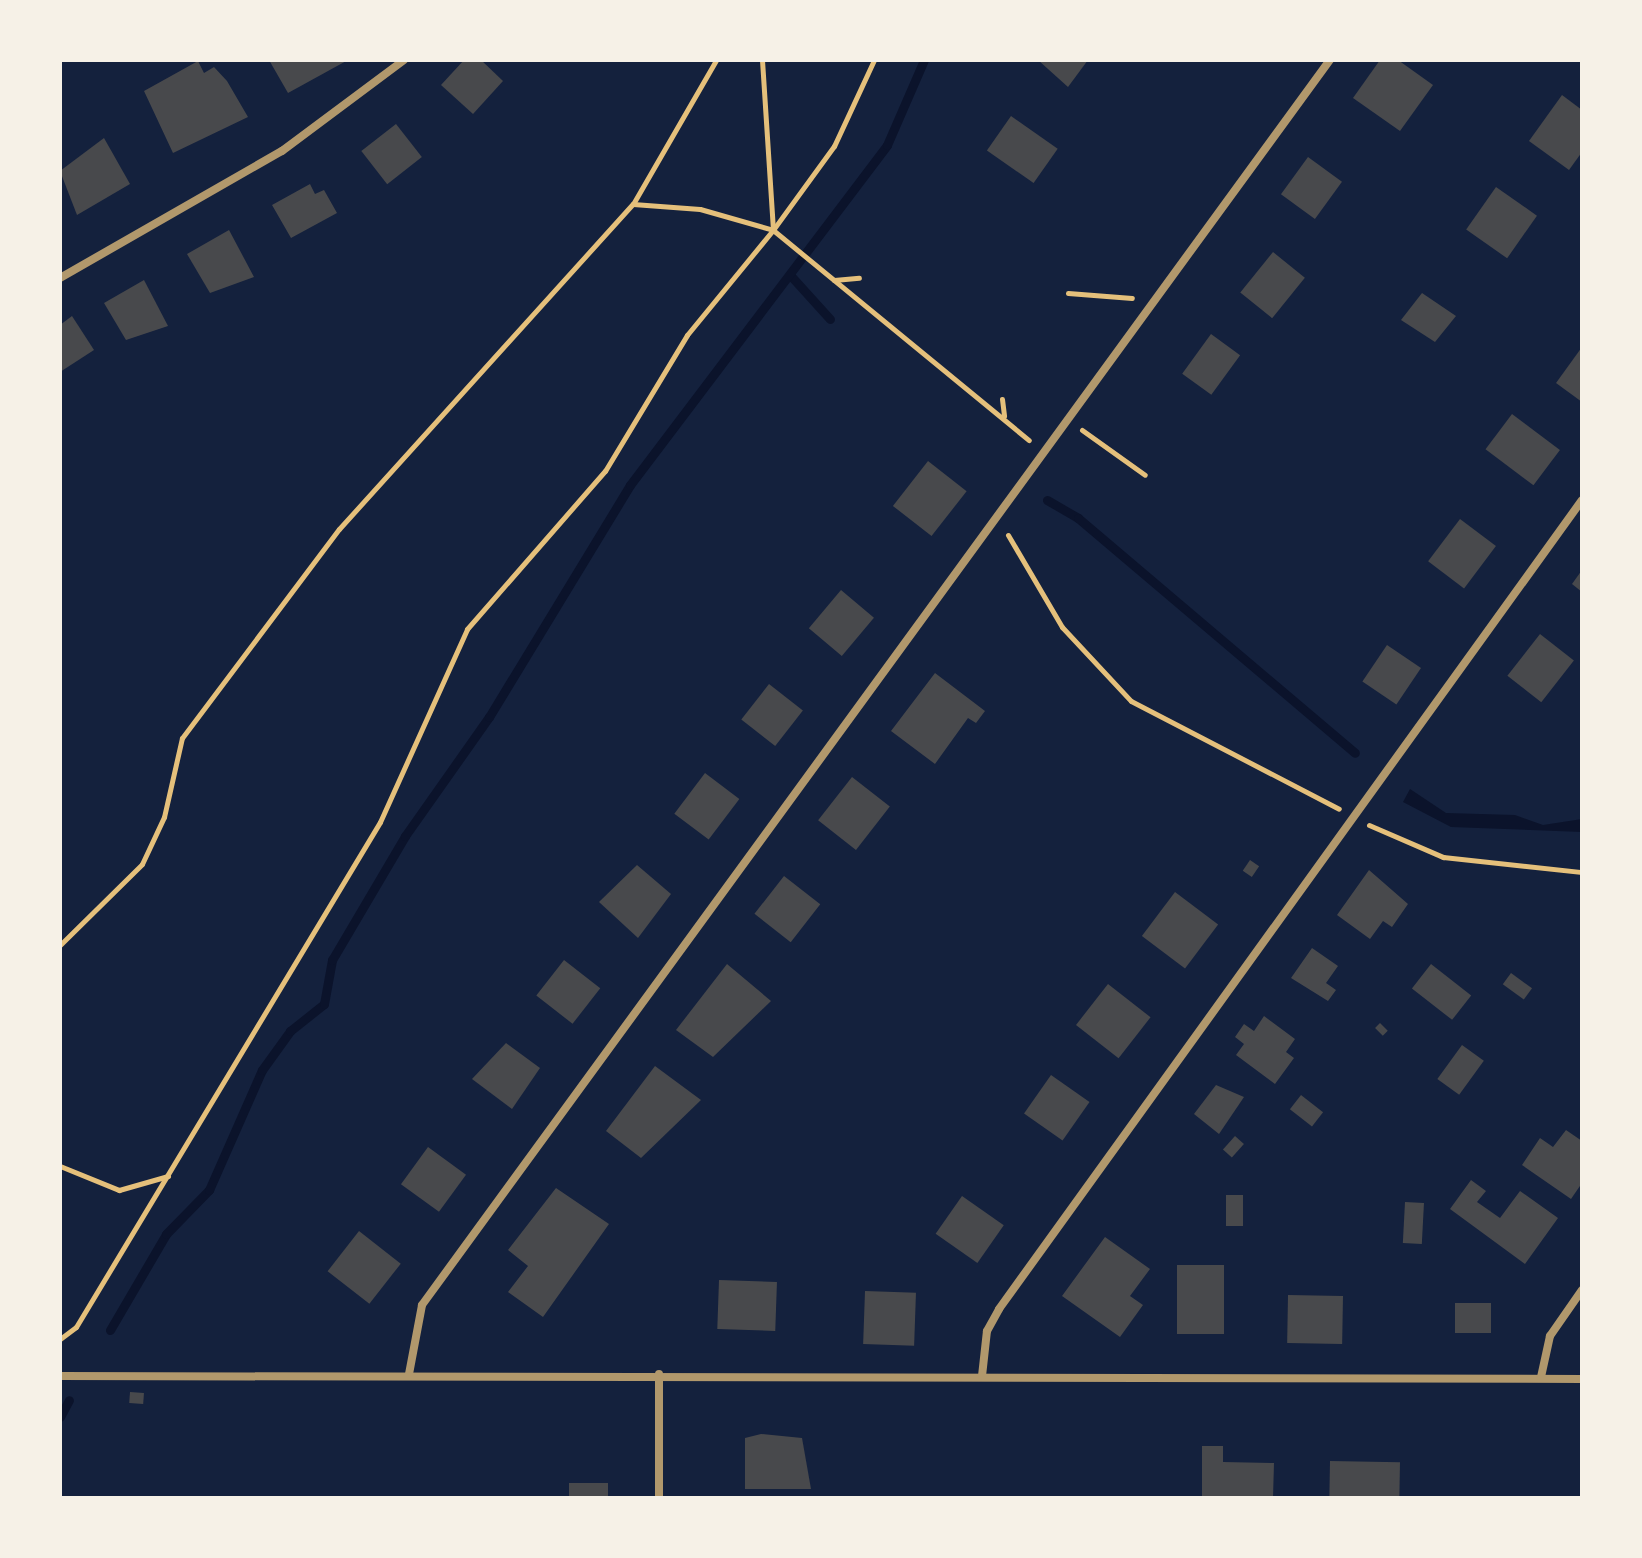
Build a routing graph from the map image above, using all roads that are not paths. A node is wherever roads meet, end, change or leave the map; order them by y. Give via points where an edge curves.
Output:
1 (404, 60) edge
2 (1330, 60) edge
3 (60, 278) edge
4 (1582, 500) edge
5 (1582, 1290) edge
6 (409, 1374) junction
7 (659, 1374) junction
8 (60, 1376) edge
9 (982, 1376) junction
10 (1541, 1377) junction
11 (1582, 1379) edge
12 (659, 1498) edge

1 - 3 street via 282,151
2 - 6 street via 422,1305
4 - 9 street via 999,1309 987,1331
5 - 10 street via 1550,1336
6 - 7 street
6 - 8 street
7 - 9 street
7 - 12 street
9 - 10 street
10 - 11 street

